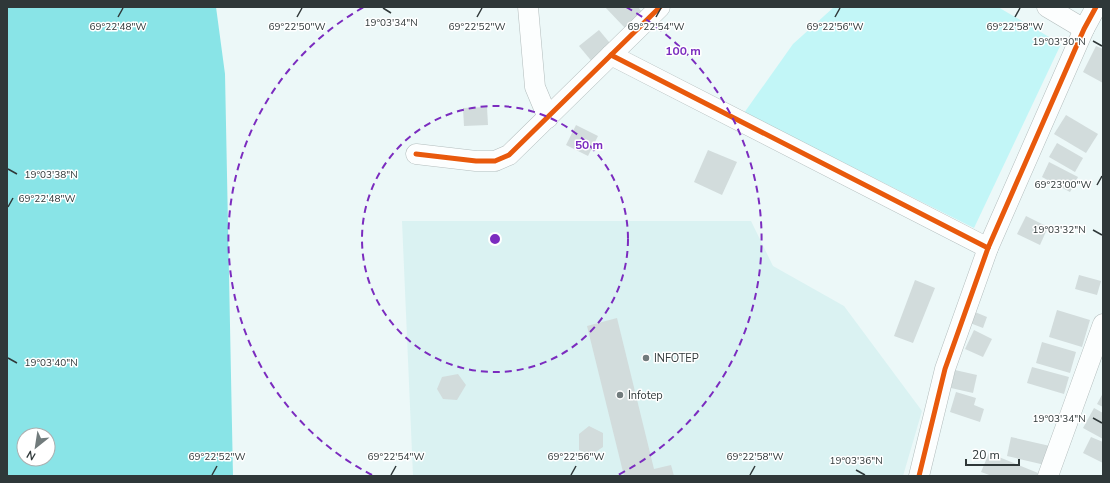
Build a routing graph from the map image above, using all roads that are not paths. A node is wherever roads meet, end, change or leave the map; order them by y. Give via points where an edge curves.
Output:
1 (528, 7) edge
2 (660, 7) edge
3 (1047, 7) edge
4 (1096, 7) edge
5 (1084, 29) junction
6 (611, 55) junction
7 (548, 118) junction
8 (416, 154) dead end
9 (988, 248) junction
10 (1103, 324) edge
11 (919, 476) edge
12 (1048, 476) edge

1 - 7 street via 535,87
2 - 6 street
3 - 5 street
4 - 5 street
5 - 9 street
6 - 7 street
6 - 9 street
7 - 8 street via 509,155 495,161
9 - 11 street via 945,369
10 - 12 street

